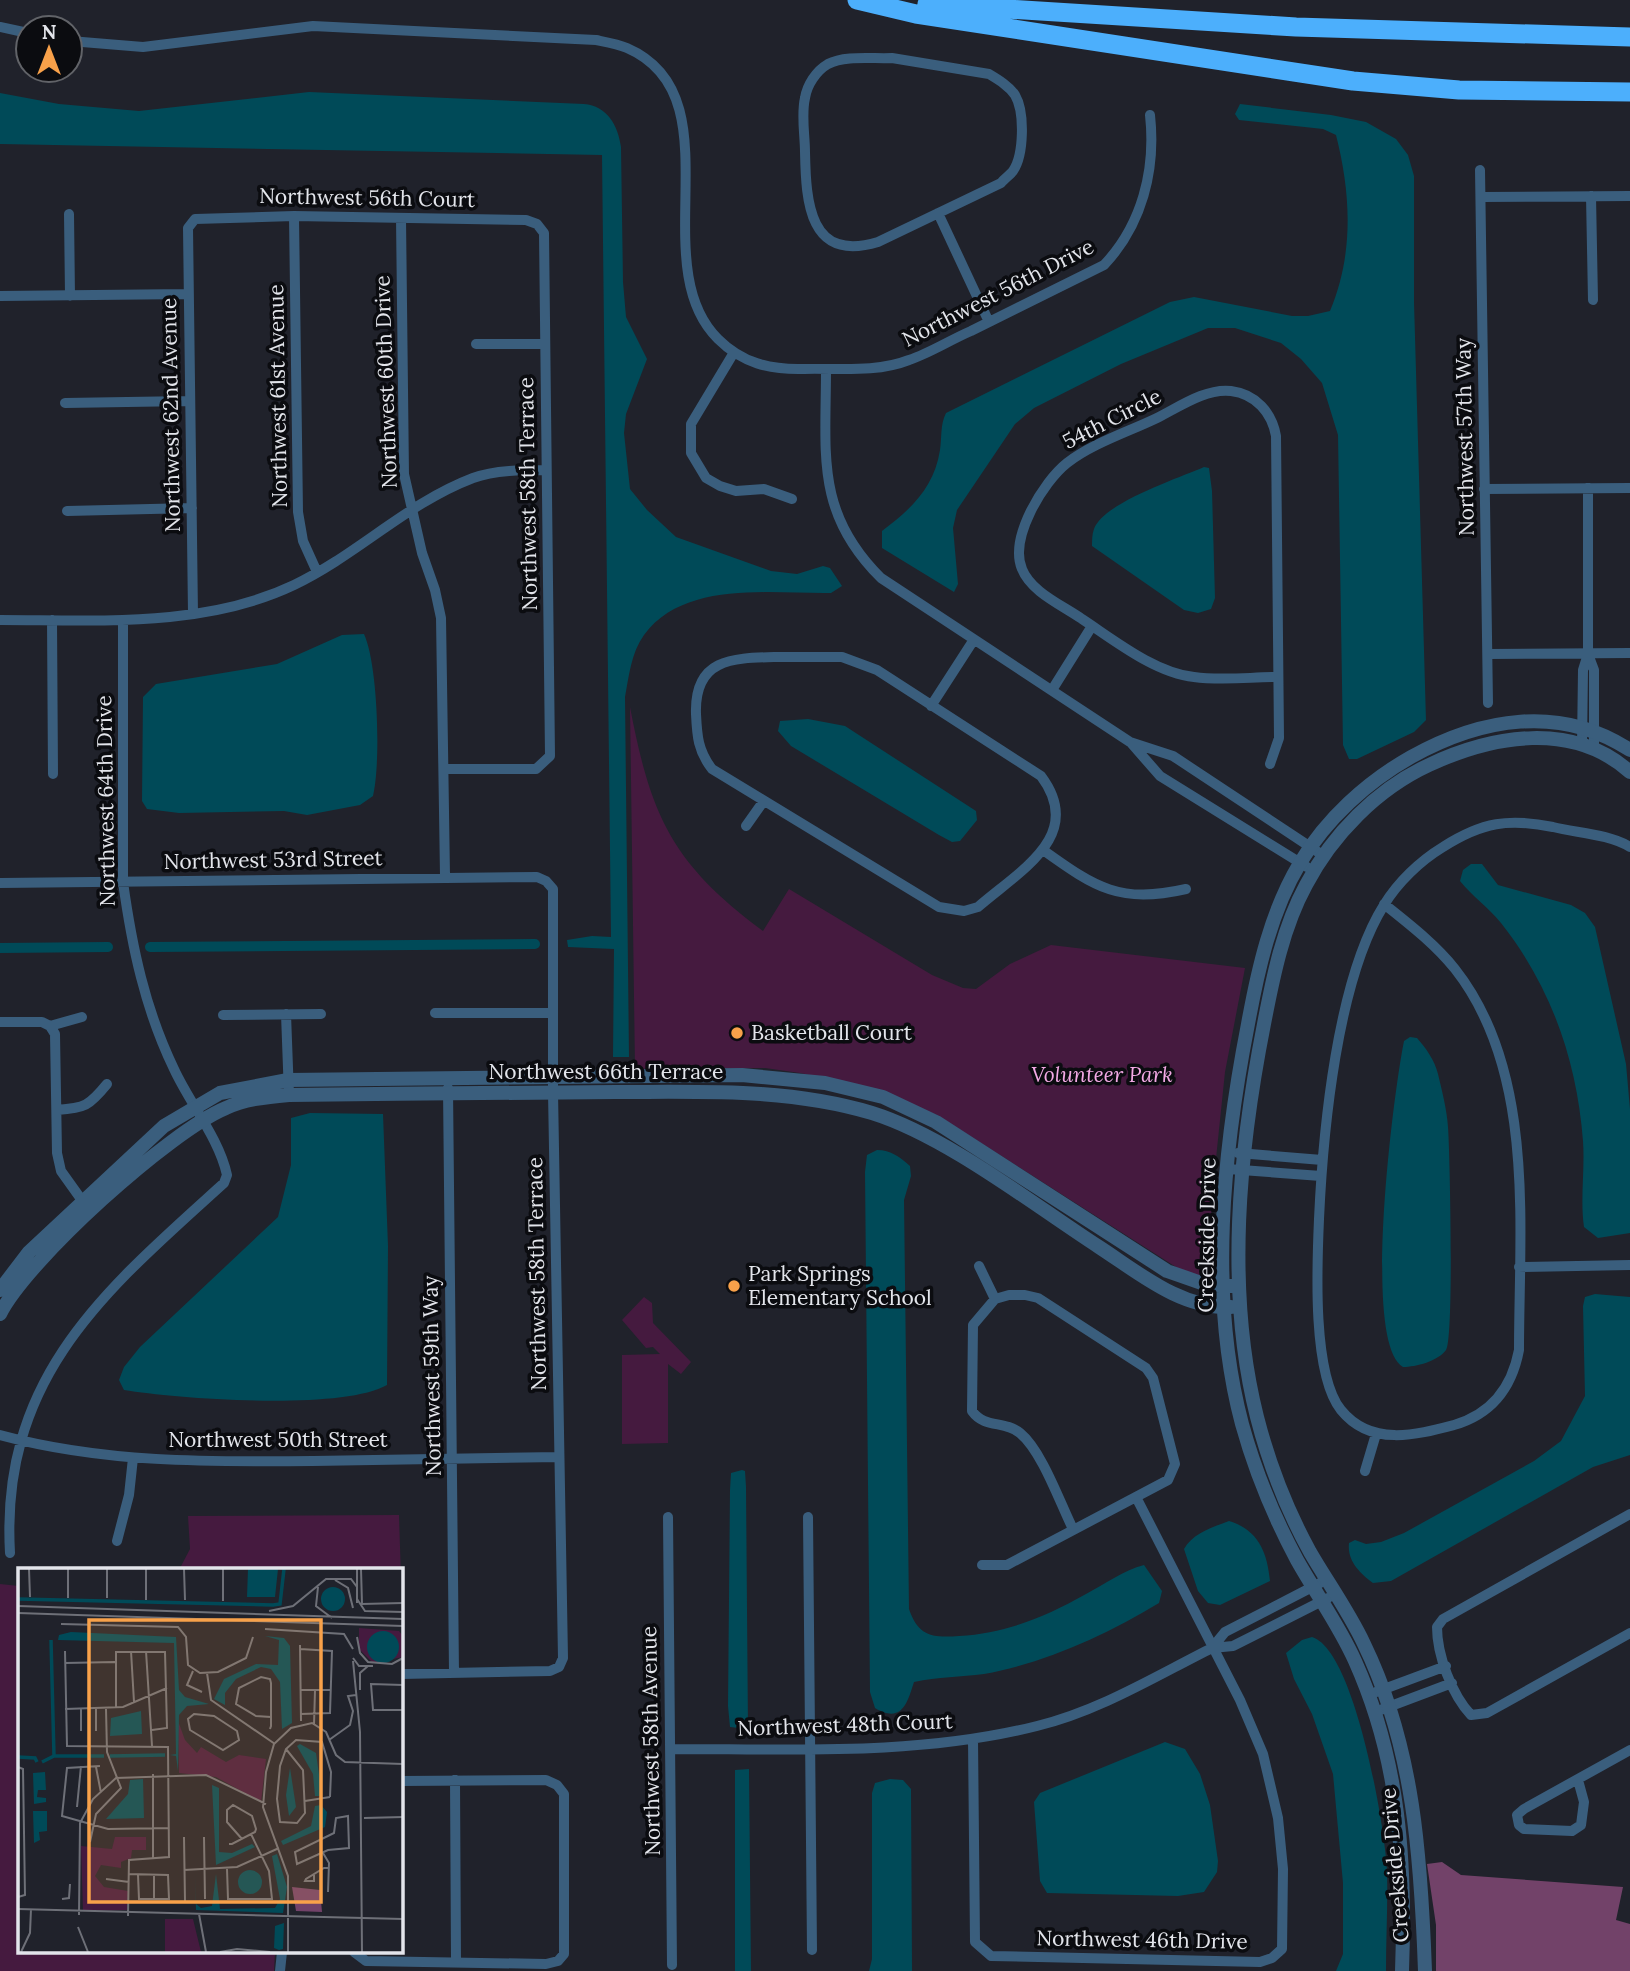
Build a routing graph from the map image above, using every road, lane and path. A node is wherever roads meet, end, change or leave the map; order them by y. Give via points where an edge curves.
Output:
1 (857, 0) edge
2 (884, 0) edge
3 (1630, 37) edge
4 (84, 42) edge
5 (1630, 92) edge
6 (1150, 115) dead end
7 (1480, 170) dead end
8 (1591, 196) junction
9 (1630, 196) edge
10 (1482, 197) junction
11 (69, 214) dead end
12 (938, 214) junction
13 (294, 216) junction
14 (401, 218) junction
15 (195, 219) joint
16 (537, 224) joint
17 (188, 295) junction
18 (0, 296) edge
19 (70, 296) junction
20 (1593, 300) dead end
21 (989, 322) junction
22 (476, 344) dead end
23 (545, 344) junction
24 (733, 354) junction
25 (826, 369) junction
26 (189, 401) junction
27 (65, 403) dead end
28 (546, 470) junction
29 (1588, 488) junction
30 (1630, 488) edge
31 (1484, 489) junction
32 (792, 499) dead end
33 (191, 508) junction
34 (411, 509) junction
35 (67, 511) dead end
36 (317, 572) junction
37 (193, 614) junction
38 (0, 620) edge
39 (52, 620) junction
40 (123, 620) junction
41 (1092, 626) junction
42 (973, 640) junction
43 (1630, 653) edge
44 (1488, 654) junction
45 (1588, 654) junction
46 (1278, 677) junction
47 (1052, 690) junction
48 (1488, 703) dead end
49 (931, 706) junction
50 (1588, 728) junction
51 (1130, 742) junction
52 (1588, 747) junction
53 (1630, 750) edge
54 (1270, 764) dead end
55 (443, 769) junction
56 (1630, 772) edge
57 (53, 774) dead end
58 (1205, 777) junction
59 (1193, 795) junction
60 (763, 802) junction
61 (746, 826) dead end
62 (1630, 847) edge
63 (1310, 848) junction
64 (1043, 850) junction
65 (1324, 856) junction
66 (1300, 862) junction
67 (1314, 872) junction
68 (445, 876) junction
69 (546, 881) joint
70 (123, 882) junction
71 (0, 883) edge
72 (1186, 889) dead end
73 (1384, 904) junction
74 (435, 1013) dead end
75 (553, 1013) junction
76 (286, 1014) junction
77 (321, 1014) dead end
78 (223, 1015) dead end
79 (82, 1017) dead end
80 (0, 1022) edge
81 (50, 1026) junction
82 (686, 1075) junction
83 (107, 1084) dead end
84 (553, 1085) junction
85 (448, 1086) junction
86 (288, 1088) junction
87 (686, 1092) junction
88 (194, 1107) junction
89 (57, 1110) junction
90 (201, 1121) junction
91 (1229, 1152) junction
92 (1245, 1153) junction
93 (1322, 1160) junction
94 (1228, 1169) junction
95 (1244, 1171) junction
96 (1321, 1176) junction
97 (86, 1206) junction
98 (1630, 1265) edge
99 (979, 1266) dead end
100 (1519, 1267) junction
101 (1224, 1286) junction
102 (1240, 1286) junction
103 (995, 1300) junction
104 (1, 1301) edge
105 (1241, 1307) junction
106 (1224, 1308) junction
107 (1376, 1434) junction
108 (0, 1435) edge
109 (18, 1440) junction
110 (559, 1457) junction
111 (132, 1458) junction
112 (452, 1459) junction
113 (1365, 1471) dead end
114 (1136, 1497) junction
115 (1630, 1514) edge
116 (668, 1517) dead end
117 (808, 1517) dead end
118 (1073, 1530) junction
119 (117, 1541) dead end
120 (10, 1553) dead end
121 (982, 1565) dead end
122 (1328, 1580) junction
123 (1313, 1586) junction
124 (1336, 1594) junction
125 (1322, 1601) junction
126 (1630, 1633) edge
127 (1212, 1648) junction
128 (1446, 1666) junction
129 (454, 1673) junction
130 (402, 1674) edge
131 (1452, 1684) junction
132 (1383, 1689) junction
133 (1368, 1695) junction
134 (1390, 1707) junction
135 (1375, 1712) junction
136 (973, 1739) junction
137 (671, 1749) junction
138 (811, 1749) junction
139 (1630, 1750) edge
140 (455, 1780) junction
141 (1578, 1780) junction
142 (402, 1781) edge
143 (812, 1950) dead end
144 (356, 1954) edge
145 (456, 1962) junction
146 (672, 1965) dead end
147 (1402, 1971) edge
148 (1424, 1971) edge

1 - 5 highway via 916,14 1353,81 1459,90
2 - 3 highway via 1271,26
4 - 24 street, Northwest 56th Drive via 143,47 313,26 596,40 627,48 653,65 673,92 682,115 690,292 698,315
6 - 21 street, Northwest 56th Drive via 1153,145 1144,192 1136,222 1123,244 1104,265
7 - 10 street, Northwest 57th Way
8 - 9 street
8 - 10 street
8 - 20 street
10 - 31 street, Northwest 57th Way
11 - 19 street
12 - 12 street via 863,247 831,240 817,228 806,193 804,100 817,72 830,63 892,58 989,74 1015,95 1020,135 1014,171 1001,183
12 - 21 street
13 - 14 street, Northwest 56th Court
13 - 15 street, Northwest 56th Court
13 - 36 street, Northwest 61st Avenue via 298,512 303,541
14 - 16 street, Northwest 56th Court via 526,220
14 - 34 street, Northwest 60th Drive via 404,474
15 - 17 street, Northwest 62nd Avenue via 188,228
16 - 23 street, Northwest 58th Terrace via 544,233
17 - 19 street
17 - 26 street, Northwest 62nd Avenue
18 - 19 street
21 - 25 street, Northwest 56th Drive via 908,361
22 - 23 street
23 - 28 street, Northwest 58th Terrace
24 - 25 street, Northwest 56th Drive via 778,370
24 - 32 street via 691,424 691,453 706,478 720,486 736,491 764,489
25 - 42 street via 826,466 839,524 858,555 881,578
26 - 27 street
26 - 33 street, Northwest 62nd Avenue
28 - 34 street via 475,477
28 - 55 street, Northwest 58th Terrace via 550,756 536,769
29 - 30 street
29 - 31 street
29 - 45 street
31 - 44 street, Northwest 57th Way
33 - 35 street
33 - 37 street, Northwest 62nd Avenue
34 - 36 street
34 - 55 street, Northwest 60th Drive via 441,618
36 - 37 street via 244,604
37 - 40 street
38 - 39 street
39 - 40 street
39 - 57 street
40 - 70 street, Northwest 64th Drive
41 - 46 street, 54th Circle via 1173,673
41 - 46 street, 54th Circle via 1034,587 1023,572 1018,557 1024,524 1068,462 1205,395 1232,391 1256,401 1268,412 1275,429
41 - 47 street
42 - 47 street
42 - 49 street
43 - 45 street
44 - 45 street
44 - 48 street, Northwest 57th Way
45 - 50 street via 1594,670
46 - 54 street, 54th Circle via 1279,738
47 - 51 street
49 - 60 street via 877,670 842,657 736,658 710,669 697,693 699,747 712,769
49 - 64 street via 1041,776 1057,805 1053,836
50 - 52 street
50 - 53 street, Creekside Drive
50 - 63 street, Creekside Drive via 1544,720 1505,722 1437,744 1362,791
51 - 58 street via 1173,756
51 - 59 street via 1160,776
52 - 56 street, Creekside Drive
52 - 65 street, Creekside Drive via 1551,738 1509,739 1428,765 1382,794
55 - 68 street, Northwest 60th Drive
58 - 59 street
58 - 63 street
59 - 66 street
60 - 61 street
60 - 64 street via 951,911 978,907
62 - 73 street via 1520,820 1480,828 1456,838 1412,870
63 - 65 street
63 - 66 street, Creekside Drive
64 - 72 street via 1099,888 1154,896
65 - 67 street, Creekside Drive
66 - 67 street
66 - 91 street, Creekside Drive via 1276,915 1261,966 1241,1059
67 - 92 street, Creekside Drive via 1297,904 1276,971 1259,1047
68 - 69 street, Northwest 53rd Street via 537,877
68 - 70 street, Northwest 53rd Street
69 - 75 street, Northwest 58th Terrace via 553,889
70 - 71 street, Northwest 53rd Street
70 - 88 street, Northwest 64th Drive via 138,973 153,1022
73 - 93 street via 1358,962 1344,1019
73 - 100 street via 1422,934 1455,969 1499,1049 1516,1140
74 - 75 street
75 - 84 street, Northwest 58th Terrace
76 - 77 street
76 - 78 street
76 - 86 street
79 - 81 street
80 - 81 street
81 - 89 street via 55,1034
82 - 84 street, Northwest 66th Terrace
82 - 87 street
82 - 101 street, Northwest 66th Terrace via 770,1076 883,1097 936,1122 1167,1271 1187,1280
83 - 89 street via 92,1103
84 - 85 street, Northwest 66th Terrace
84 - 87 street, Northwest 66th Terrace
84 - 110 street, Northwest 58th Terrace
85 - 86 street, Northwest 66th Terrace
85 - 112 street, Northwest 59th Way
86 - 88 street, Northwest 66th Terrace via 220,1093
86 - 90 street, Northwest 66th Terrace via 226,1107
87 - 106 street, Northwest 66th Terrace via 771,1092 823,1099 876,1114 930,1138 1161,1288
88 - 90 street, Northwest 64th Drive
88 - 97 street, Northwest 66th Terrace via 164,1126
89 - 97 street via 61,1171
90 - 97 street, Northwest 66th Terrace
90 - 109 street, Northwest 64th Drive via 225,1165 224,1183 86,1312 55,1355
91 - 92 street
91 - 94 street, Creekside Drive
92 - 93 street
92 - 95 street, Creekside Drive
93 - 96 street
94 - 95 street
94 - 101 street, Creekside Drive
95 - 96 street
95 - 102 street, Creekside Drive
96 - 107 street via 1318,1303 1330,1390 1342,1411
97 - 104 street, Northwest 66th Terrace
98 - 100 street
99 - 103 street
100 - 107 street via 1519,1350 1514,1375 1499,1397 1462,1422 1415,1435
101 - 102 street, Northwest 66th Terrace
101 - 106 street, Creekside Drive
102 - 105 street, Creekside Drive
103 - 114 street via 1009,1295 1038,1298 1146,1368 1153,1378 1175,1464 1168,1480
103 - 118 street via 973,1325 972,1411 988,1425 1017,1430 1030,1442
105 - 106 street, Northwest 66th Terrace
105 - 122 street, Creekside Drive via 1251,1391 1270,1460 1291,1513
106 - 123 street, Creekside Drive via 1235,1394 1252,1455 1274,1512
107 - 113 street
108 - 109 street, Northwest 50th Street
109 - 111 street, Northwest 50th Street
109 - 120 street, Northwest 64th Drive via 8,1497
110 - 112 street, Northwest 50th Street
110 - 129 street, Northwest 58th Terrace via 563,1658 559,1667
111 - 112 street, Northwest 50th Street via 215,1462
111 - 119 street via 129,1495
112 - 129 street, Northwest 59th Way
114 - 118 street
114 - 127 street, Northwest 46th Drive
115 - 128 street via 1443,1619 1437,1637
116 - 137 street, Northwest 58th Avenue
117 - 138 street
118 - 121 street via 1007,1565
122 - 123 street, Northwest 48th Court
122 - 124 street, Creekside Drive
123 - 125 street, Creekside Drive
123 - 127 street, Northwest 48th Court via 1225,1632
124 - 125 street, Northwest 48th Court
124 - 132 street, Creekside Drive
125 - 127 street, Northwest 48th Court via 1233,1646
125 - 133 street, Creekside Drive
126 - 131 street via 1487,1713 1471,1714
127 - 136 street, Northwest 48th Court via 1093,1706 1039,1726
127 - 136 street, Northwest 46th Drive via 1263,1754 1278,1818 1284,1935 1282,1949 1272,1958 1260,1962 991,1956 980,1949 975,1942
128 - 131 street
128 - 132 street
129 - 130 street
131 - 134 street
132 - 133 street
132 - 134 street, Creekside Drive
133 - 135 street, Creekside Drive
134 - 135 street
134 - 148 street, Creekside Drive via 1413,1801
135 - 147 street, Creekside Drive via 1400,1822
136 - 138 street, Northwest 48th Court
137 - 138 street, Northwest 48th Court
137 - 146 street, Northwest 58th Avenue
138 - 143 street
139 - 141 street
140 - 142 street
140 - 145 street
140 - 145 street via 546,1780 564,1794 564,1954 546,1964
141 - 141 street via 1524,1809 1517,1815 1519,1825 1572,1831 1581,1825 1584,1802
144 - 145 street via 366,1961

